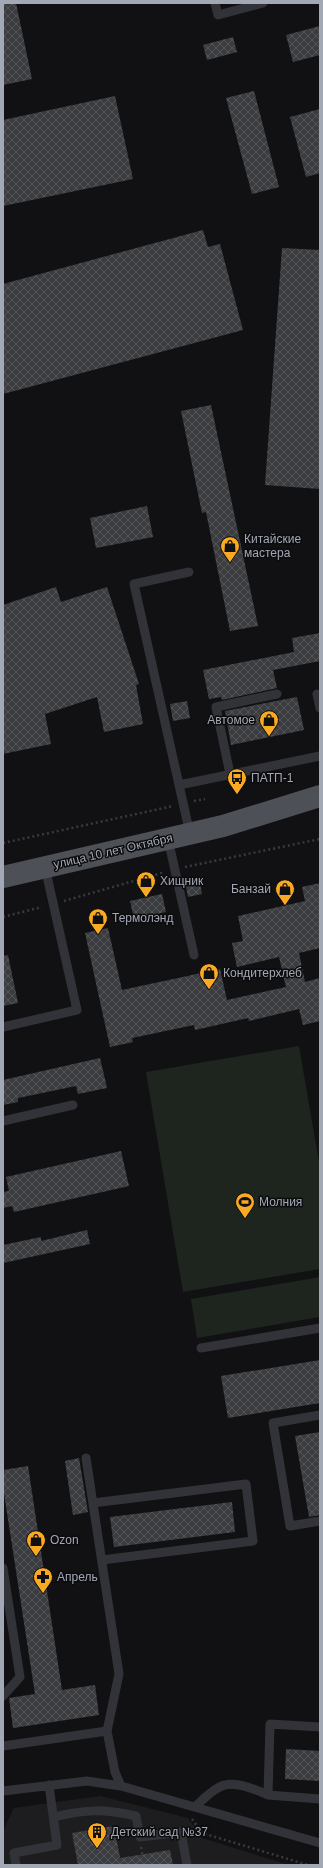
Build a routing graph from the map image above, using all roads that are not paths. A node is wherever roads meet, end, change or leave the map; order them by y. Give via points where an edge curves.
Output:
1 (215, 3) edge
2 (263, 3) edge
3 (189, 572) dead end
4 (277, 694) dead end
5 (317, 694) dead end
6 (320, 708) edge
7 (320, 756) edge
8 (230, 774) junction
9 (179, 785) junction
10 (320, 796) edge
11 (320, 811) edge
12 (223, 826) junction
13 (190, 834) junction
14 (168, 839) junction
15 (45, 867) junction
16 (3, 877) edge
17 (194, 955) dead end
18 (3, 1027) edge
19 (73, 1105) dead end
20 (3, 1121) edge
21 (320, 1328) edge
22 (201, 1348) dead end
23 (320, 1415) edge
24 (86, 1458) dead end
25 (93, 1503) junction
26 (320, 1521) edge
27 (102, 1560) junction
28 (3, 1568) edge
29 (3, 1696) edge
30 (320, 1727) edge
31 (107, 1731) junction
32 (3, 1746) edge
33 (49, 1786) junction
34 (121, 1786) junction
35 (3, 1791) edge
36 (268, 1795) junction
37 (320, 1799) edge
38 (195, 1807) junction
39 (54, 1817) junction
40 (320, 1843) edge
41 (16, 1865) edge
42 (187, 1865) edge

1 - 2 lane via 218,15
3 - 9 lane via 134,584
4 - 8 lane via 216,707
5 - 6 lane
7 - 8 lane
8 - 9 lane
9 - 13 lane
10 - 12 main road, улица 10 лет Октября
11 - 12 main road, улица 10 лет Октября via 271,821
12 - 13 main road, улица 10 лет Октября
13 - 14 main road, улица 10 лет Октября
14 - 15 main road, улица 10 лет Октября
14 - 17 lane
15 - 16 main road, улица 10 лет Октября
15 - 18 lane via 77,1010
19 - 20 lane
21 - 22 lane
23 - 26 lane via 273,1423 290,1526
24 - 25 lane
25 - 27 lane
25 - 27 lane via 246,1484 253,1541
27 - 31 lane via 119,1674
28 - 29 lane via 20,1677
30 - 36 lane via 270,1724
31 - 32 lane
31 - 34 lane via 115,1772
33 - 34 lane via 87,1781
33 - 35 lane
33 - 39 lane
34 - 38 lane
36 - 37 lane
36 - 38 lane via 251,1787 225,1784 204,1797
38 - 40 lane
39 - 41 lane via 58,1845 14,1853
39 - 42 lane via 79,1811 108,1810 136,1816 140,1837 181,1832

